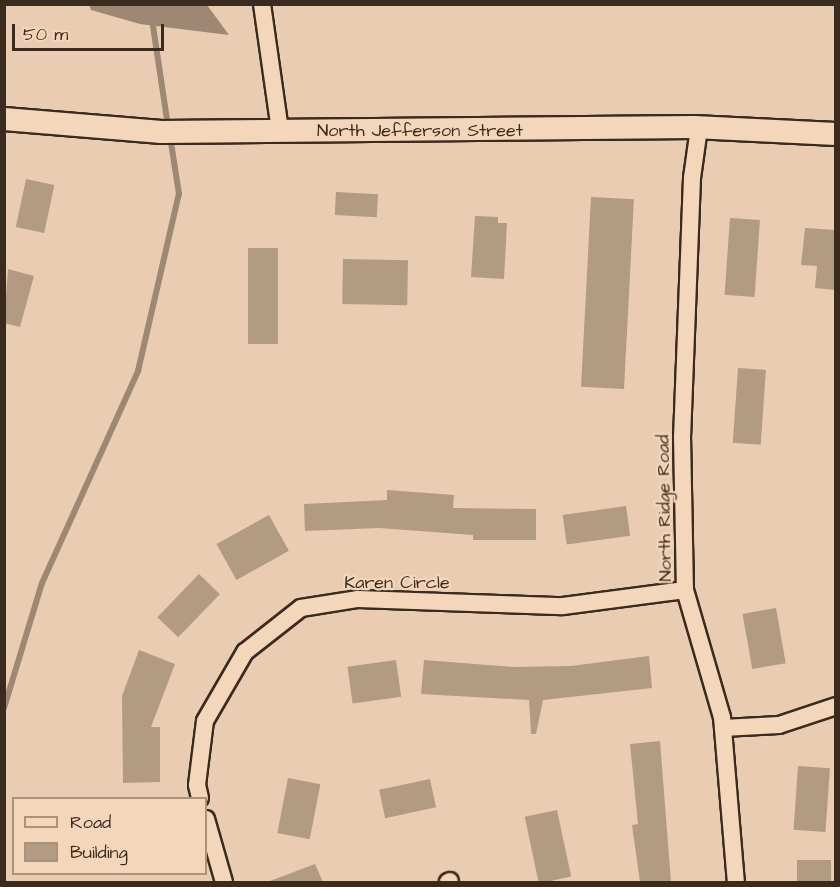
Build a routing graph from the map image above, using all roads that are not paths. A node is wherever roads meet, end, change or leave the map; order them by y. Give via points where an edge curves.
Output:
1 (262, 4) edge
2 (4, 119) edge
3 (699, 128) junction
4 (280, 131) junction
5 (836, 134) edge
6 (685, 590) junction
7 (836, 706) edge
8 (723, 729) junction
9 (200, 797) edge
10 (207, 822) edge
11 (224, 882) edge
12 (736, 882) edge

1 - 4 street
2 - 4 main road, North Jefferson Street via 161,132
3 - 4 main road, North Jefferson Street
3 - 5 main road, North Jefferson Street
3 - 6 street, North Ridge Road via 692,178 682,436
6 - 8 street, North Ridge Road
6 - 9 street, Karen Circle via 563,606 358,599 301,608 245,652 205,721 197,785
7 - 8 street via 779,725
8 - 12 street, North Ridge Road
10 - 11 street

